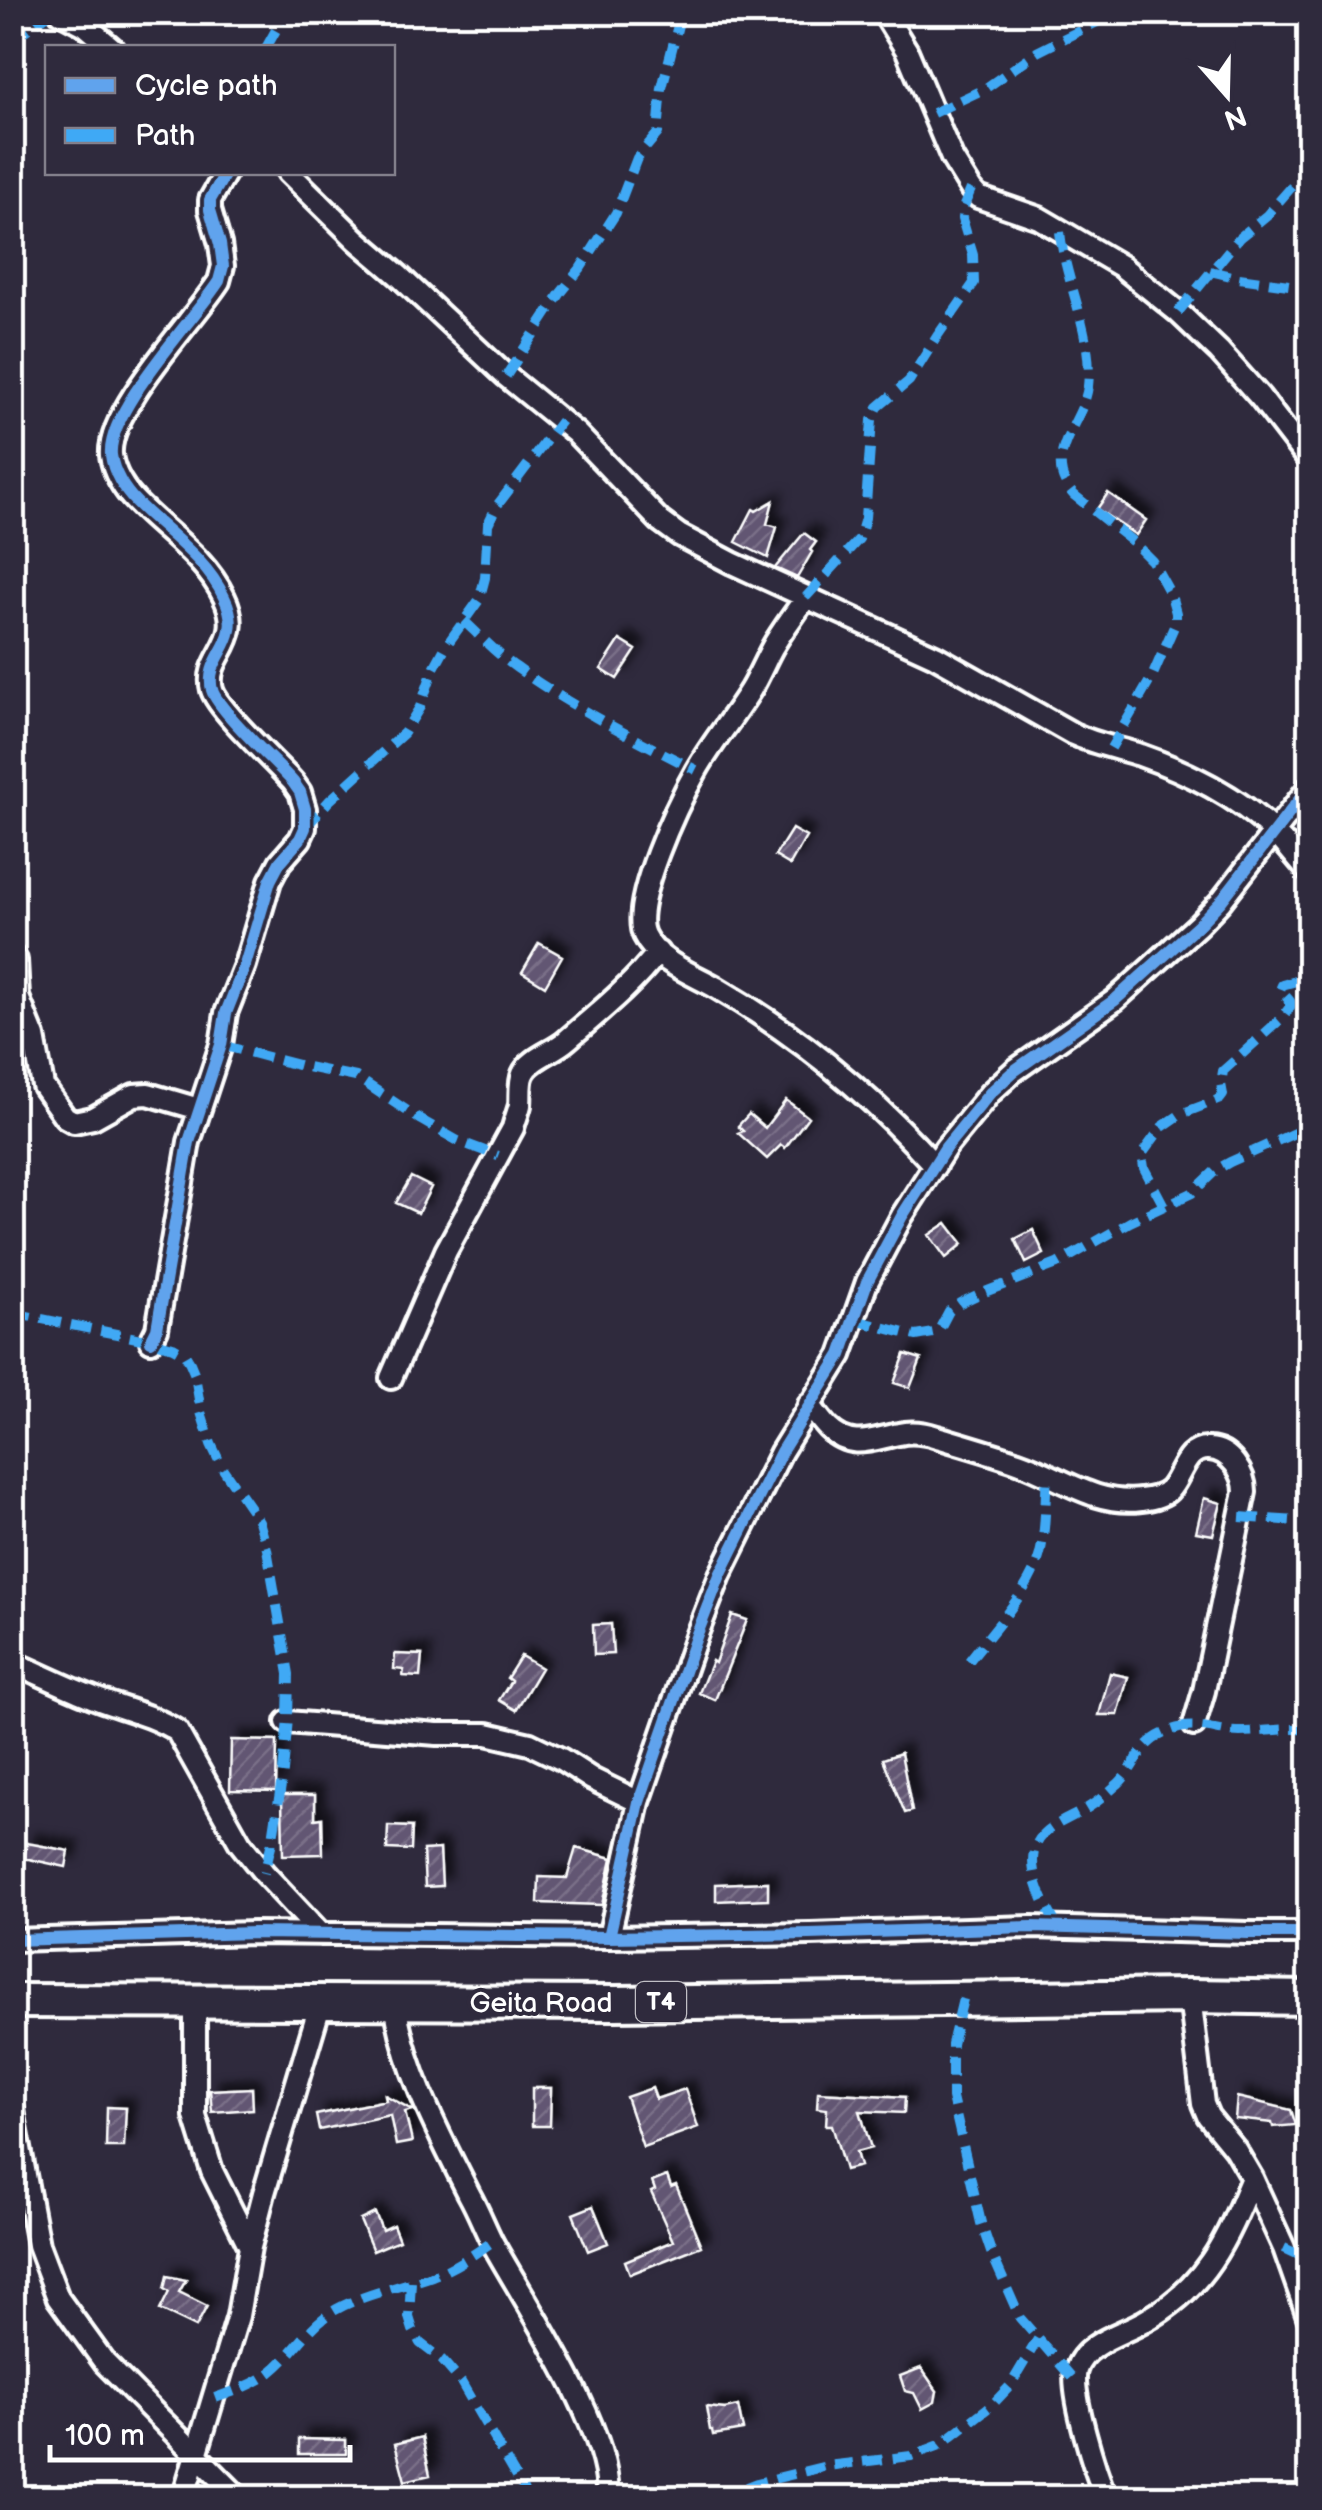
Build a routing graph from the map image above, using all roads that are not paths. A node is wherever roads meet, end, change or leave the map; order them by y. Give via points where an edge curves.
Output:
1 (60, 12) edge
2 (883, 12) edge
3 (108, 45) edge
4 (224, 175) edge
5 (291, 175) edge
6 (1310, 462) edge
7 (806, 598) junction
8 (1310, 786) edge
9 (1273, 831) junction
10 (1310, 874) edge
11 (658, 952) junction
12 (12, 955) edge
13 (198, 1109) junction
14 (935, 1166) junction
15 (151, 1340) dead end
16 (392, 1378) dead end
17 (809, 1404) junction
18 (12, 1662) edge
19 (288, 1722) dead end
20 (1194, 1726) dead end
21 (639, 1802) junction
22 (1310, 1933) edge
23 (320, 1934) junction
24 (609, 1936) junction
25 (12, 1940) edge
26 (1190, 1996) junction
27 (1310, 1998) edge
28 (12, 2001) edge
29 (194, 2002) junction
30 (321, 2002) junction
31 (395, 2002) junction
32 (12, 2106) edge
33 (1252, 2178) junction
34 (250, 2247) junction
35 (1310, 2322) edge
36 (195, 2455) junction
37 (183, 2498) edge
38 (239, 2498) edge
39 (607, 2498) edge
40 (1106, 2498) edge

1 - 3 street
2 - 6 street via 907,51 952,158 978,197 1039,218 1121,266 1219,351
4 - 13 street via 210,200 222,255 219,281 130,403 111,454 135,502 196,558 226,599 231,633 210,673 214,697 293,782 305,809 305,828 270,881
5 - 7 street via 506,376 576,432 660,520
7 - 9 street via 935,656 1073,734 1192,778
7 - 11 street via 696,770 652,870 640,920
8 - 9 street
9 - 10 street
9 - 14 street via 1198,925 1115,1000 1014,1072
11 - 14 street via 826,1062
11 - 16 street via 618,996 524,1071 513,1128 446,1250
12 - 13 street via 42,1086 65,1117 93,1118 148,1094
13 - 15 street
14 - 17 street via 867,1282 841,1355
17 - 20 street via 829,1429 856,1444 917,1432 1020,1462 1107,1499 1160,1496 1186,1458 1204,1448 1226,1456 1245,1480 1245,1492
17 - 21 street via 720,1575
18 - 23 street via 177,1731 240,1843
19 - 21 street via 488,1734 530,1744
21 - 24 street
22 - 24 street via 1032,1927
23 - 24 street
23 - 25 street
26 - 27 highway, Geita Road / T4
26 - 31 highway, Geita Road / T4
26 - 33 street via 1203,2104
28 - 29 highway, Geita Road / T4
29 - 30 highway, Geita Road / T4
29 - 34 street via 195,2116 212,2171
30 - 31 highway, Geita Road / T4
30 - 34 street
31 - 39 street via 443,2144 580,2401 600,2448
32 - 36 street via 38,2245 58,2298 105,2363
33 - 35 street
33 - 40 street via 1226,2239 1195,2283 1141,2324 1091,2350 1076,2369 1085,2432
34 - 36 street via 238,2316
36 - 37 street
36 - 38 street

